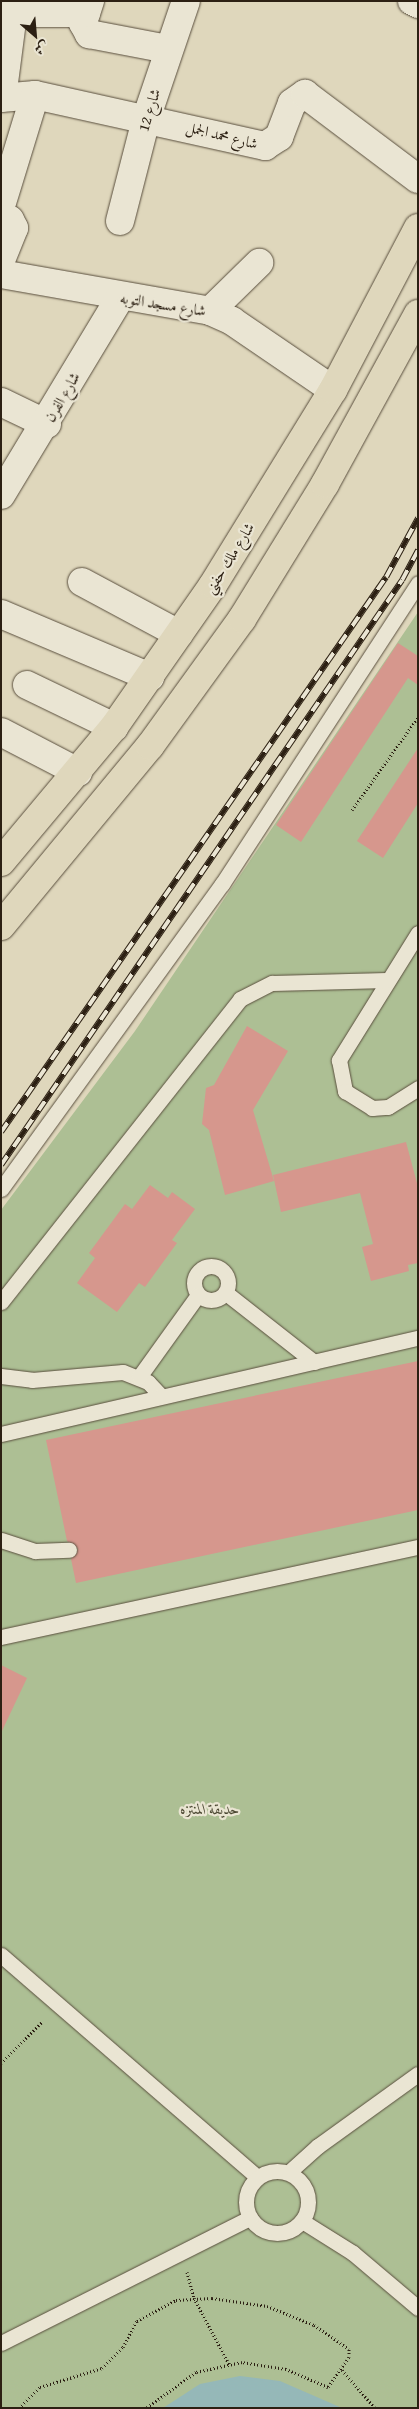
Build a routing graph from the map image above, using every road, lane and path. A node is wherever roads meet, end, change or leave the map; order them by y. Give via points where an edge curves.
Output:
1 (186, 1) edge
2 (412, 1) edge
3 (418, 4) edge
4 (88, 7) edge
5 (23, 10) edge
6 (168, 49) junction
7 (35, 95) junction
8 (2, 98) edge
9 (147, 116) junction
10 (418, 179) edge
11 (1, 206) edge
12 (1, 219) edge
13 (120, 221) dead end
14 (418, 228) edge
15 (1, 260) edge
16 (258, 263) dead end
17 (1, 274) edge
18 (120, 298) junction
19 (210, 311) junction
20 (418, 314) edge
21 (333, 390) junction
22 (1, 402) edge
23 (46, 424) junction
24 (6, 478) edge
25 (82, 582) dead end
26 (418, 583) edge
27 (1, 614) edge
28 (179, 634) junction
29 (150, 677) junction
30 (28, 684) dead end
31 (418, 717) edge
32 (114, 726) junction
33 (1, 732) edge
34 (78, 772) junction
35 (352, 810) dead end
36 (1, 862) edge
37 (1, 926) edge
38 (418, 933) edge
39 (387, 980) junction
40 (418, 1088) edge
41 (1, 1189) edge
42 (226, 1293) junction
43 (198, 1295) junction
44 (1, 1302) edge
45 (418, 1338) edge
46 (314, 1362) junction
47 (1, 1376) edge
48 (139, 1377) junction
49 (161, 1396) junction
50 (1, 1434) edge
51 (1, 1540) edge
52 (418, 1547) edge
53 (69, 1550) dead end
54 (1, 1637) edge
55 (1, 1955) edge
56 (56, 2002) junction
57 (1, 2063) edge
58 (418, 2074) edge
59 (289, 2172) junction
60 (257, 2177) junction
61 (250, 2218) junction
62 (302, 2220) junction
63 (182, 2252) junction
64 (194, 2298) junction
65 (418, 2308) edge
66 (1, 2343) edge
67 (229, 2364) junction
68 (342, 2370) junction
69 (19, 2408) edge
70 (146, 2408) edge
71 (374, 2408) edge

1 - 6 street, شارع 12
2 - 3 street
4 - 5 street
4 - 6 street via 83,28 89,34
5 - 8 street
6 - 9 street, شارع 12
7 - 8 street, شارع محمد الجمل
7 - 9 street, شارع محمد الجمل
7 - 11 street
9 - 10 street, شارع محمد الجمل via 265,146 279,136 292,103 305,94
9 - 13 street, شارع 12
12 - 15 street via 10,220 14,228
14 - 21 highway, شارع ملك حفني
16 - 19 street
17 - 18 street, شارع مسجد التوبه via 45,279
18 - 19 street, شارع مسجد التوبه
18 - 23 street, شارع الفرن
19 - 21 street, شارع مسجد التوبه via 232,321
20 - 37 highway via 325,484 242,619 150,746
21 - 28 highway, شارع ملك حفني
22 - 23 street
23 - 24 street, شارع الفرن
25 - 28 street
26 - 41 lane via 222,884
27 - 29 street
28 - 29 highway, شارع ملك حفني
29 - 32 highway, شارع ملك حفني
30 - 32 street
31 - 35 path
32 - 34 highway, شارع ملك حفني
33 - 34 street
34 - 36 highway, شارع ملك حفني
38 - 39 lane
39 - 40 lane via 345,1045 338,1060 339,1076 345,1091 372,1108 388,1107
39 - 44 lane via 272,984 240,999
42 - 43 lane via 212,1301
42 - 43 lane via 224,1271 211,1266 197,1273
42 - 46 lane
43 - 48 lane
45 - 46 lane
46 - 49 lane
47 - 48 lane via 32,1380 122,1372
48 - 49 lane
49 - 50 lane
51 - 53 lane via 35,1551
52 - 54 lane
55 - 56 lane
56 - 57 path via 20,2047
56 - 60 lane
58 - 59 lane via 318,2146
59 - 60 lane via 273,2170
59 - 62 lane via 307,2193
60 - 61 lane via 247,2192
61 - 62 lane via 271,2233 288,2231
61 - 63 lane
62 - 65 lane via 353,2253
63 - 64 path
63 - 66 lane
64 - 67 path
64 - 68 path via 267,2306 314,2325 348,2349
64 - 69 path via 147,2312 102,2368 40,2388
67 - 68 path via 286,2369 328,2387
67 - 70 path via 176,2382
68 - 71 path

